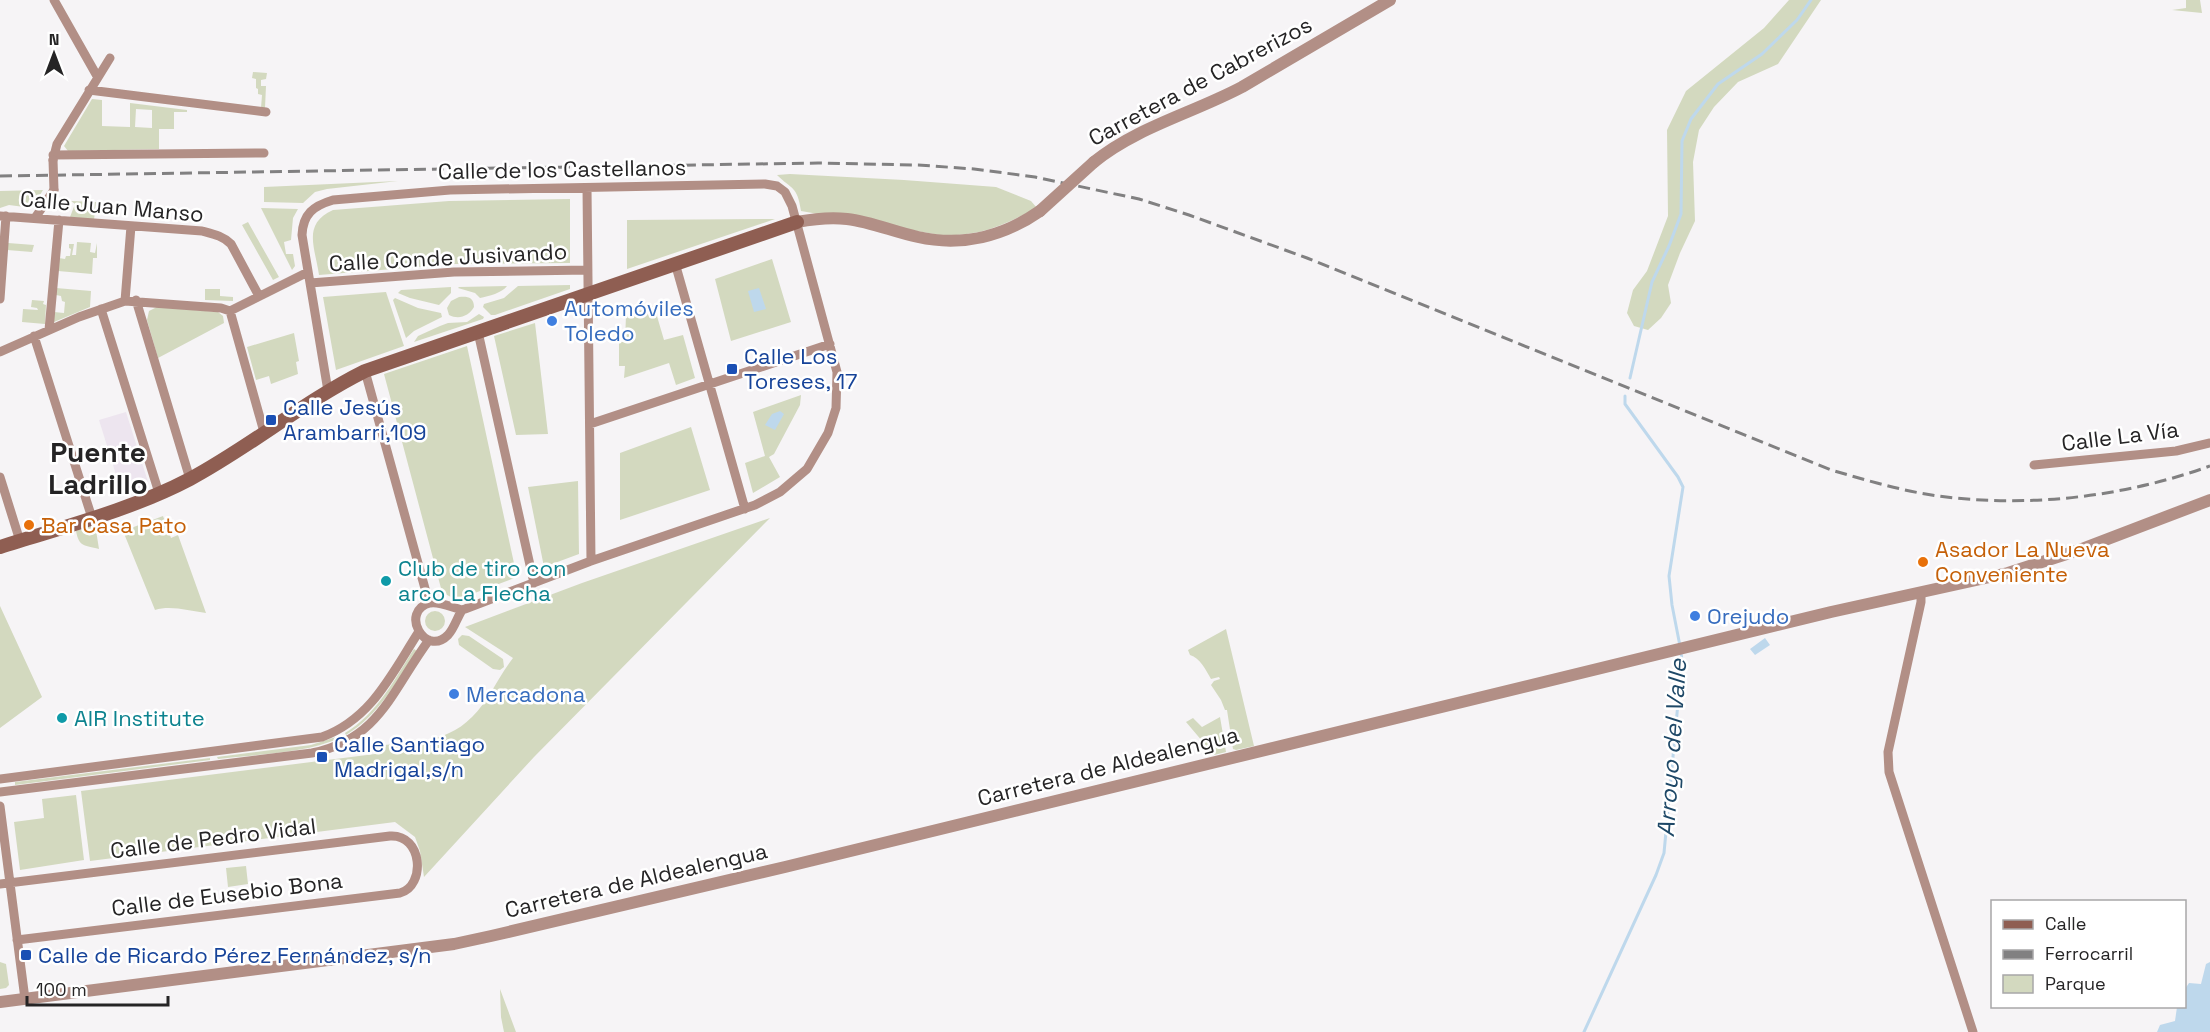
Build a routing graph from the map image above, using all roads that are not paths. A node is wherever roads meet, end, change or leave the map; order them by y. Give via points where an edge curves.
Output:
1 (54, 0) edge
2 (1390, 0) edge
3 (110, 58) dead end
4 (97, 76) junction
5 (89, 90) junction
6 (266, 112) dead end
7 (264, 153) dead end
8 (53, 158) junction
9 (587, 188) junction
10 (3, 216) edge
11 (35, 218) junction
12 (59, 220) junction
13 (797, 222) junction
14 (131, 226) junction
15 (675, 263) junction
16 (588, 270) junction
17 (308, 272) junction
18 (310, 283) junction
19 (589, 294) junction
20 (259, 296) junction
21 (0, 299) edge
22 (136, 300) junction
23 (125, 301) junction
24 (153, 302) junction
25 (101, 309) junction
26 (230, 311) junction
27 (144, 322) junction
28 (49, 330) junction
29 (478, 332) junction
30 (34, 336) junction
31 (830, 344) junction
32 (0, 352) edge
33 (365, 371) junction
34 (710, 386) junction
35 (328, 391) junction
36 (590, 424) junction
37 (264, 432) junction
38 (2210, 443) edge
39 (2034, 465) dead end
40 (0, 477) edge
41 (190, 479) junction
42 (159, 493) junction
43 (2210, 501) edge
44 (745, 508) junction
45 (92, 518) junction
46 (20, 541) junction
47 (0, 547) edge
48 (591, 561) junction
49 (534, 583) junction
50 (1921, 592) junction
51 (429, 603) junction
52 (445, 606) junction
53 (462, 610) junction
54 (453, 625) junction
55 (418, 633) junction
56 (429, 640) junction
57 (0, 779) edge
58 (0, 792) edge
59 (0, 806) edge
60 (416, 860) joint
61 (5, 884) edge
62 (17, 940) junction
63 (25, 999) junction
64 (0, 1002) edge
65 (1973, 1032) edge

1 - 4 street
2 - 13 street, Carretera de Cabrerizos, bridge via 1218,100 1135,135 1094,162 1040,211 995,235 963,241 918,237 846,219
3 - 4 street
4 - 5 street
5 - 6 street
5 - 8 street via 57,144
7 - 8 street
8 - 11 street, bridge via 54,190
9 - 13 street, Calle de los Castellanos via 765,184 785,192
9 - 16 street
9 - 17 street, Calle de los Castellanos via 450,190 333,200 309,213 303,225
10 - 11 street, Calle Juan Manso
10 - 21 street
11 - 12 street, Calle Juan Manso
12 - 14 street, Calle Juan Manso
12 - 28 street
13 - 15 main road
13 - 31 street, Calle de los Castellanos
14 - 20 street, Calle Juan Manso via 202,231 224,238
14 - 23 street
15 - 19 main road
15 - 34 street
16 - 18 street, Calle Conde Jusivando via 454,272
16 - 19 street
17 - 18 street
17 - 20 street
18 - 35 street
19 - 29 main road
19 - 36 street
20 - 26 street
22 - 23 street
22 - 24 street
22 - 27 street
23 - 25 street
24 - 26 street
24 - 27 street via 145,312
25 - 28 street
25 - 42 street
26 - 37 street
27 - 41 street
28 - 30 street
29 - 33 main road
29 - 49 street
30 - 32 street
30 - 45 street
31 - 34 street
31 - 44 street, Calle de los Castellanos via 837,372 836,408 823,444 807,469 787,487
33 - 35 main road
33 - 51 street
34 - 36 street
34 - 44 street
35 - 37 main road
36 - 48 street
37 - 41 main road
38 - 39 street, Calle La Vía via 2176,451
40 - 46 street
41 - 42 main road
42 - 45 main road
43 - 50 street, Carretera de Aldealengua via 2008,573
44 - 48 street, Calle de los Castellanos
45 - 46 main road
46 - 47 main road
48 - 49 street, Calle de los Castellanos
49 - 53 street, Calle de los Castellanos
50 - 63 street, Carretera de Aldealengua via 454,944
50 - 65 street via 1888,752 1889,772
51 - 52 street
51 - 55 street via 419,610 415,622
52 - 53 street
52 - 54 street
53 - 54 street
54 - 56 street via 447,636
55 - 56 street
55 - 57 street via 371,706 340,730 322,737
56 - 58 street via 380,715 336,746 312,753
59 - 61 street
60 - 61 street, Calle de Pedro Vidal via 408,840 398,835
60 - 62 street, Calle de Eusebio Bona via 414,883 400,893
61 - 62 street
62 - 63 street
63 - 64 street, Carretera de Aldealengua

